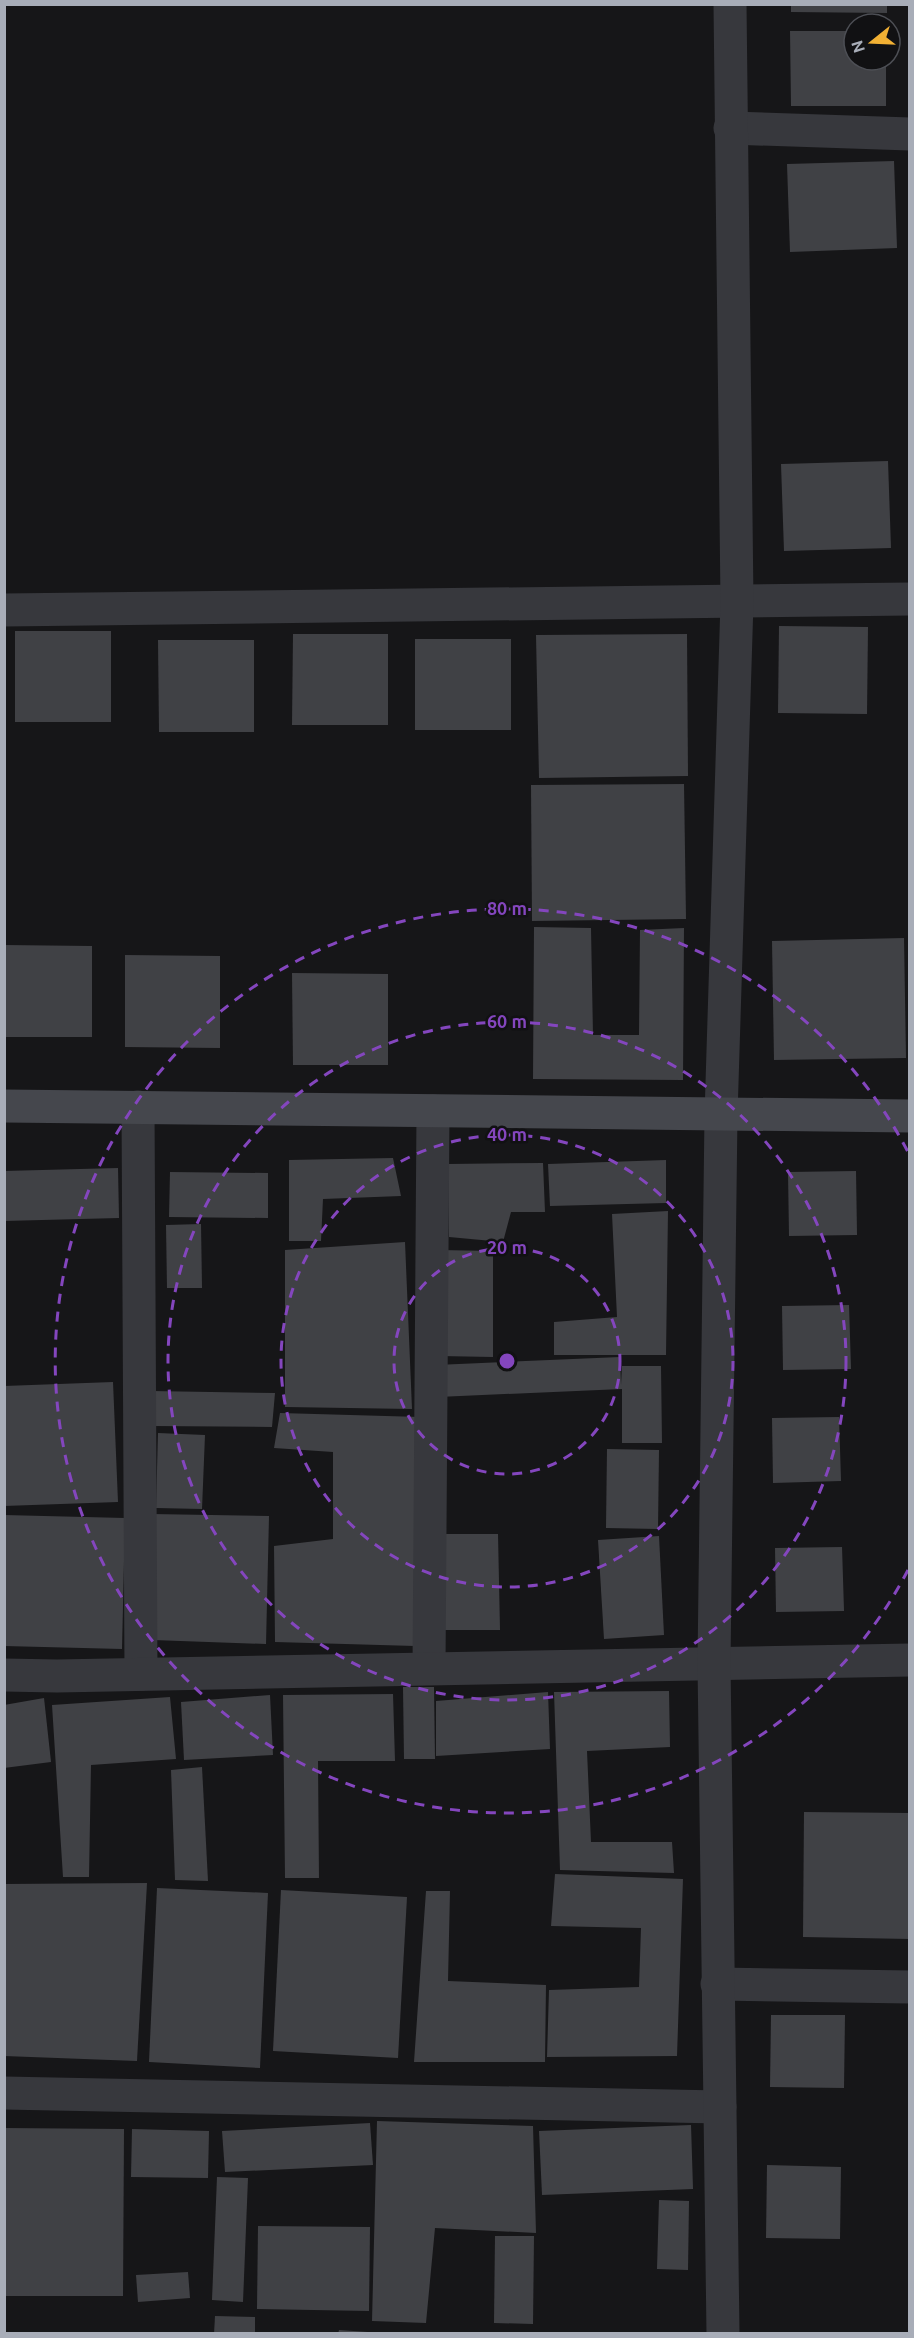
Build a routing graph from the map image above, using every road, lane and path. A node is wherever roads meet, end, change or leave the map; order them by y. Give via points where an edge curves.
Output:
1 (730, 4) edge
2 (730, 128) junction
3 (909, 134) edge
4 (909, 599) edge
5 (737, 602) junction
6 (4, 610) edge
7 (4, 1106) edge
8 (138, 1107) junction
9 (433, 1111) junction
10 (721, 1115) junction
11 (909, 1116) edge
12 (909, 1660) edge
13 (714, 1663) junction
14 (429, 1668) junction
15 (141, 1674) junction
16 (4, 1675) edge
17 (717, 1984) junction
18 (909, 1987) edge
19 (4, 2093) edge
20 (720, 2108) junction
21 (723, 2334) edge

1 - 2 street
2 - 3 street
2 - 5 street
4 - 5 street
5 - 6 street
5 - 10 street
7 - 8 main road
8 - 9 main road
8 - 15 street
9 - 10 main road
9 - 14 street
10 - 11 main road
10 - 13 street
12 - 13 street
13 - 14 street
13 - 17 street
14 - 15 street
15 - 16 street
17 - 18 street
17 - 20 street
19 - 20 street
20 - 21 street

